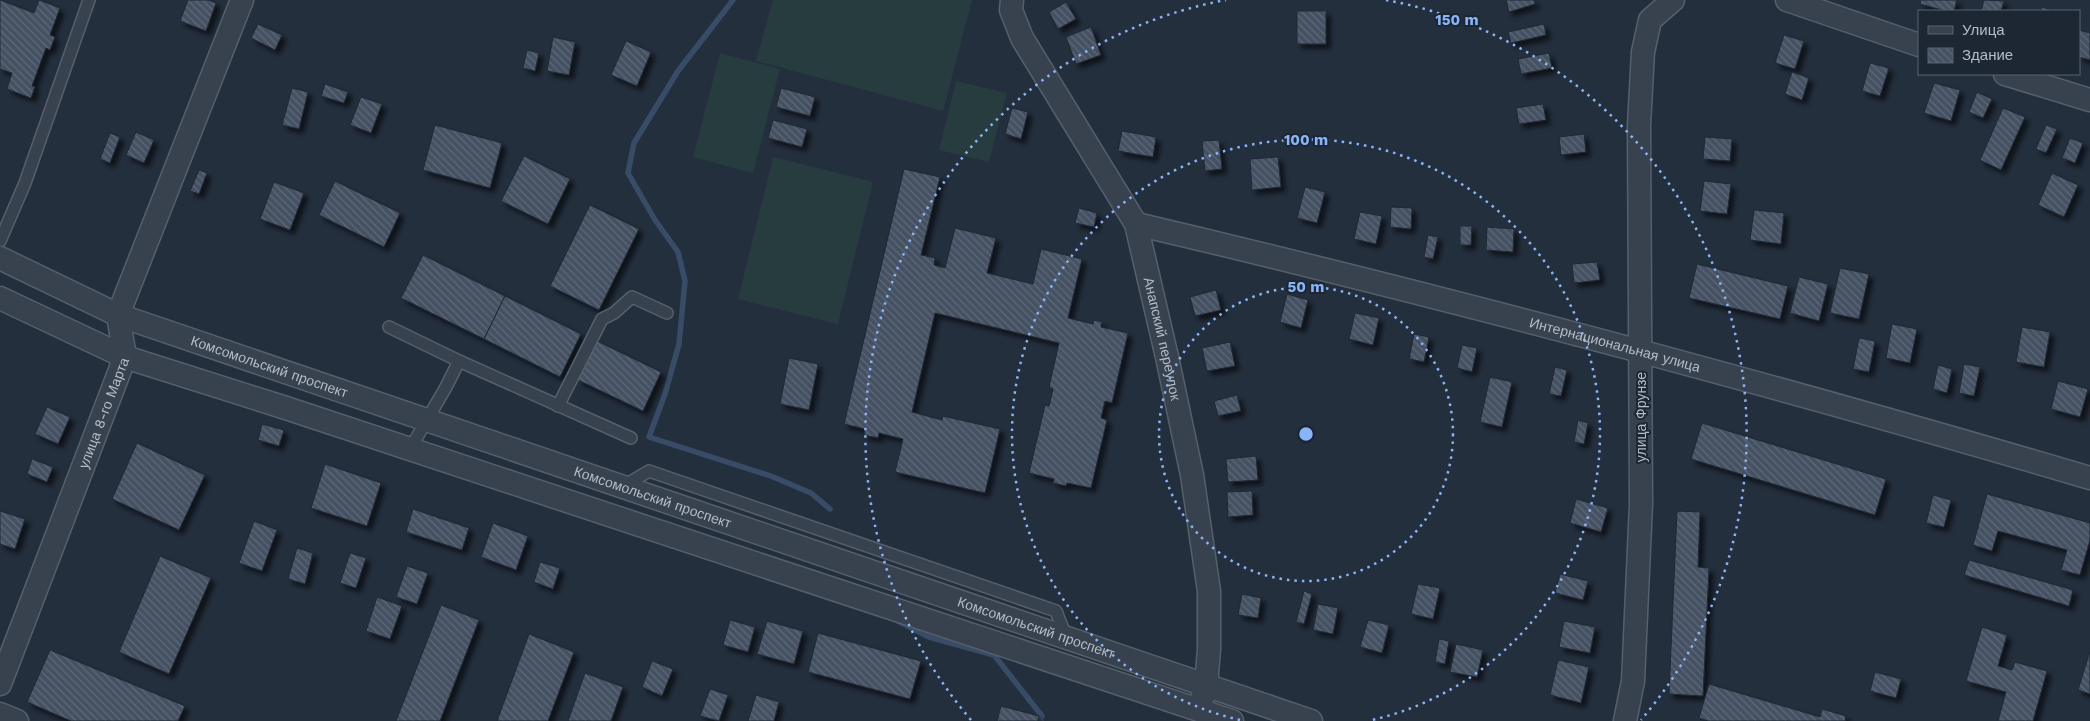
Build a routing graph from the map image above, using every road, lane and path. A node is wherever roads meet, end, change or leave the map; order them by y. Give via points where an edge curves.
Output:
1 (89, 0) edge
2 (242, 0) edge
3 (1012, 0) edge
4 (1787, 0) edge
5 (1671, 1) edge
6 (1918, 44) edge
7 (2009, 75) edge
8 (2090, 100) edge
9 (1136, 224) junction
10 (0, 241) edge
11 (0, 258) edge
12 (0, 298) edge
13 (667, 313) dead end
14 (118, 315) junction
15 (389, 327) dead end
16 (1640, 350) junction
17 (126, 357) junction
18 (459, 361) junction
19 (558, 406) junction
20 (426, 420) junction
21 (631, 438) dead end
22 (410, 449) junction
23 (2090, 478) edge
24 (0, 684) edge
25 (1206, 686) junction
26 (1199, 710) junction
27 (0, 714) edge
28 (17, 721) edge
29 (1232, 721) edge
30 (1311, 721) edge
31 (1625, 721) edge

1 - 10 lane via 25,183
2 - 14 street
3 - 9 street, Анапский переулок via 1011,10 1022,38
4 - 6 street
5 - 16 street, улица Фрунзе via 1650,20 1643,52 1639,125
7 - 8 street
9 - 16 street, Интернациональная улица
9 - 25 street, Анапский переулок via 1192,475 1209,590
11 - 14 street, Комсомольский проспект
12 - 17 street, Комсомольский проспект
13 - 19 lane via 632,298 602,319
14 - 17 street, улица 8-го Марта
14 - 20 street, Комсомольский проспект
15 - 18 lane
16 - 23 street, Интернациональная улица
16 - 31 street, улица Фрунзе via 1641,504 1633,681
17 - 22 street, Комсомольский проспект
17 - 24 street, улица 8-го Марта
18 - 19 lane
18 - 20 lane
19 - 21 lane
20 - 22 lane
20 - 25 street, Комсомольский проспект
22 - 26 street, Комсомольский проспект
25 - 26 street, Анапский переулок
25 - 30 street, Комсомольский проспект
26 - 29 street, Комсомольский проспект
27 - 28 street

